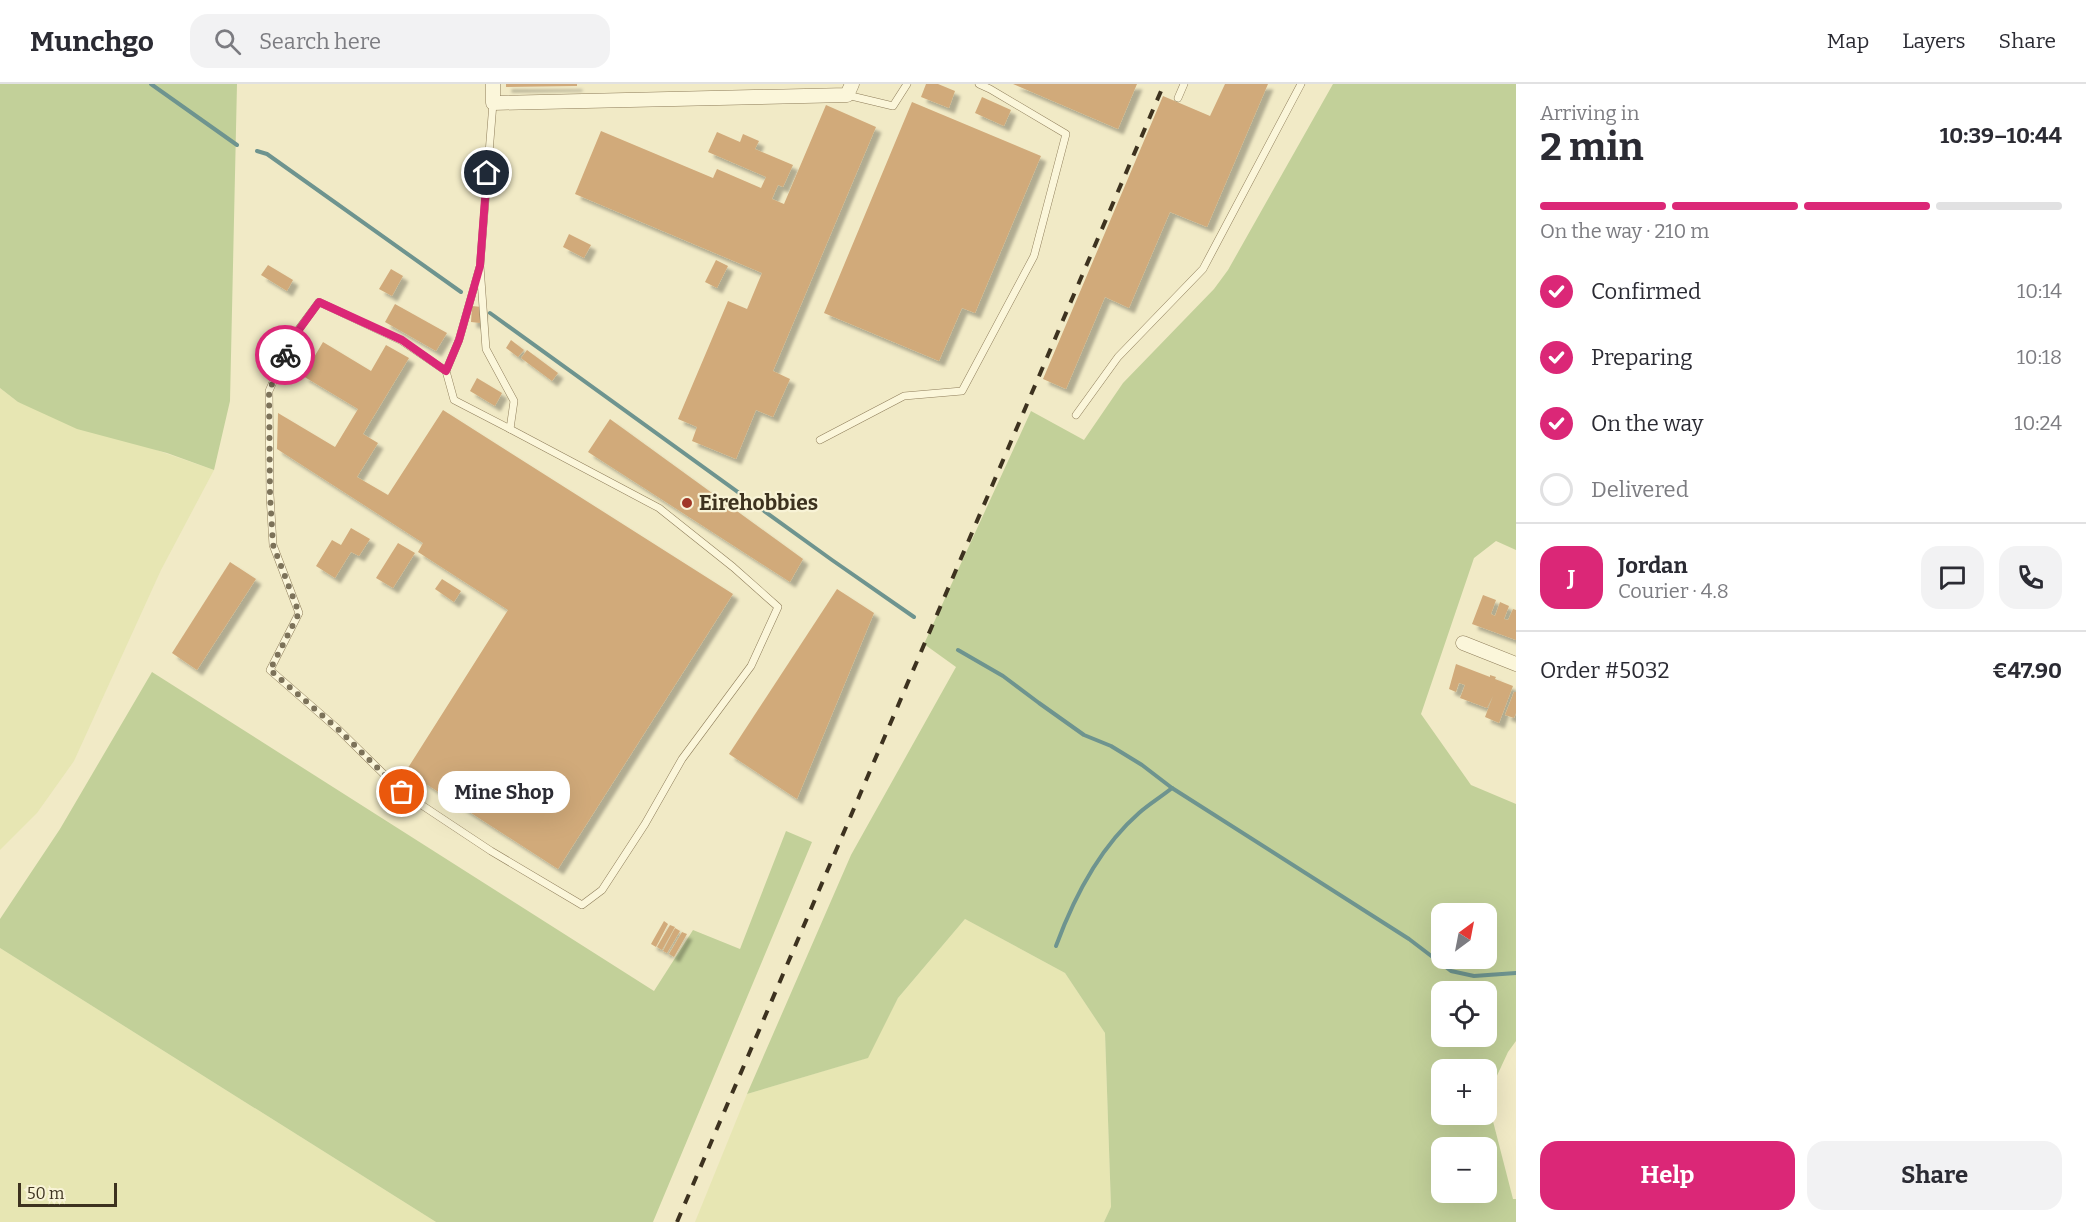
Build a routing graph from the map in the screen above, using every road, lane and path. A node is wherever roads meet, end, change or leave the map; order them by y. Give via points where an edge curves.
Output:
1 (493, 84) edge
2 (907, 84) edge
3 (979, 84) edge
4 (1184, 84) edge
5 (1301, 84) edge
6 (850, 89) edge
7 (1178, 98) dead end
8 (493, 104) junction
9 (480, 266) junction
10 (446, 371) junction
11 (1076, 415) dead end
12 (510, 429) junction
13 (820, 440) dead end
14 (1464, 643) dead end
15 (1516, 664) edge

1 - 8 street
2 - 6 lane via 893,106
3 - 13 lane via 1066,134 1034,256 962,391 904,396
4 - 7 lane
5 - 11 lane via 1203,269 1118,357
6 - 8 street
8 - 9 lane
9 - 10 lane
9 - 12 lane via 486,349 514,401
10 - 12 lane via 454,400
10 - 12 lane via 402,340 319,302 293,338 269,391 270,495 273,545 299,613 270,670 402,792 490,851 582,904 602,890 682,759 751,666 778,607 659,508
14 - 15 street

